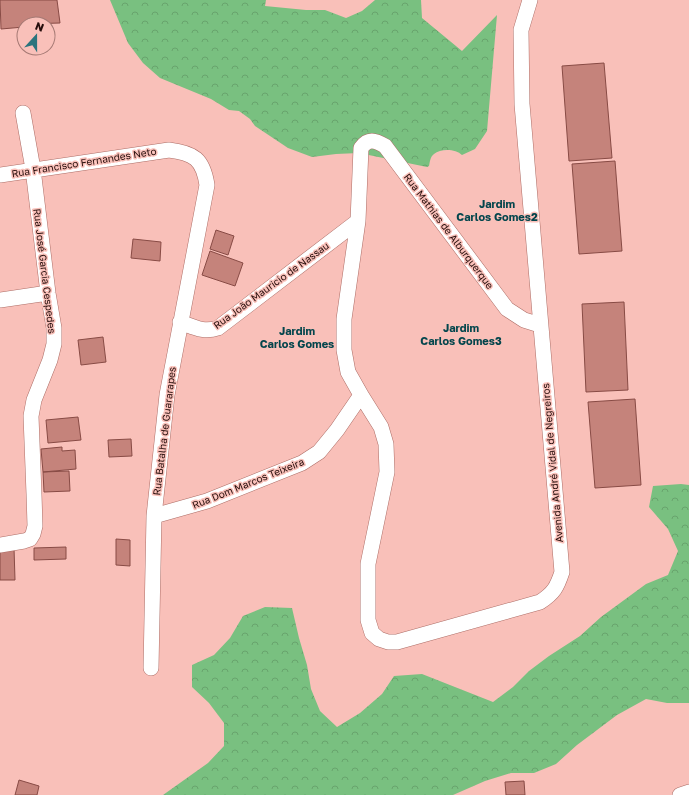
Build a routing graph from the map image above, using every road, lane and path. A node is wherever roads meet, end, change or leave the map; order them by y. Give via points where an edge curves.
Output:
1 (530, 0) edge
2 (23, 113) dead end
3 (361, 148) joint
4 (169, 150) joint
5 (33, 169) junction
6 (0, 175) edge
7 (358, 221) junction
8 (48, 293) junction
9 (0, 300) edge
10 (180, 322) junction
11 (540, 325) junction
12 (361, 395) junction
13 (154, 516) junction
14 (0, 545) edge
15 (151, 668) dead end
16 (689, 792) edge
17 (680, 795) edge

1 - 11 street, Avenida André Vidal de Negreiros via 521,30 522,104
2 - 5 street, Rua José Garcia Cespedes
3 - 7 street, Avenida André Vidal de Negreiros
3 - 11 street, Rua Mathias de Alburquerque via 371,141 385,146 507,308 524,320
4 - 5 street, Rua Francisco Fernandes Neto
4 - 10 street, Rua Batalha de Guararapes via 184,152 197,159 205,171 208,185
5 - 6 street, Rua Francisco Fernandes Neto
5 - 8 street, Rua José Garcia Cespedes
7 - 10 street, Rua João Mauricio de Nassau via 218,328 199,329
7 - 12 street, Avenida André Vidal de Negreiros via 344,319 344,350 348,372
8 - 9 street
8 - 14 street, Rua José Garcia Cespedes via 54,344 34,400 31,416 35,526 30,539
10 - 13 street, Rua Batalha de Guararapes via 167,395
11 - 12 street, Avenida André Vidal de Negreiros via 562,572 551,595 540,602 397,642 379,639 372,633 368,620 368,564 387,472 386,444 381,427
12 - 13 street, Rua Dom Marcos Teixeira via 319,452 302,463 207,501
13 - 15 street, Rua Batalha de Guararapes
16 - 17 street

